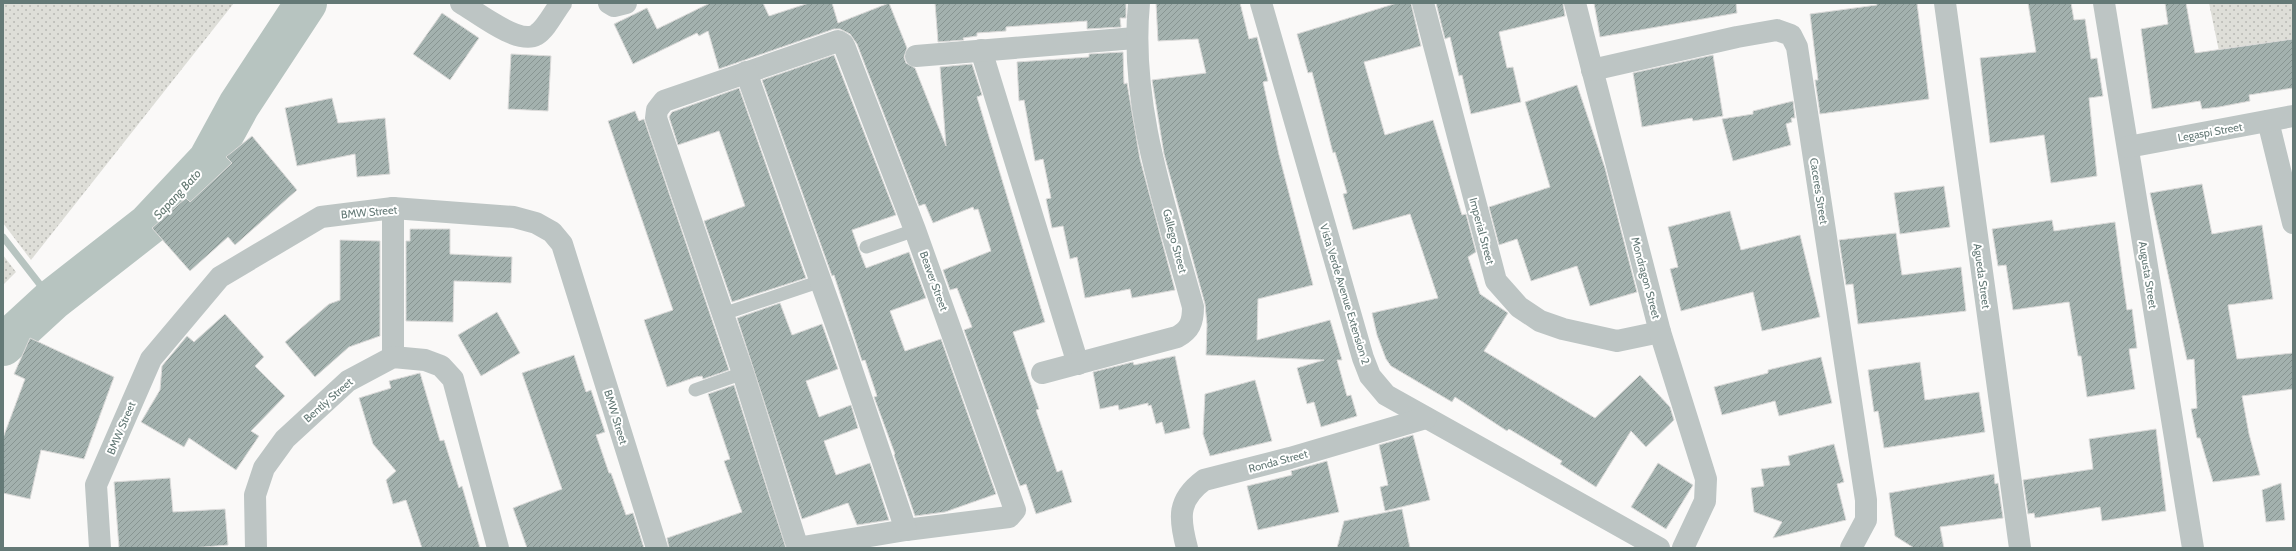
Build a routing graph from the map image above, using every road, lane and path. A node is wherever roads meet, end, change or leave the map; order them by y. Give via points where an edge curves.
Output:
1 (461, 3) edge
2 (561, 3) edge
3 (609, 3) edge
4 (626, 3) edge
5 (1139, 3) edge
6 (1261, 3) edge
7 (1423, 3) edge
8 (1575, 3) edge
9 (1945, 3) edge
10 (2104, 3) edge
11 (1135, 38) junction
12 (981, 50) junction
13 (916, 56) dead end
14 (1592, 70) junction
15 (746, 72) junction
16 (2293, 116) edge
17 (2268, 121) junction
18 (2128, 147) junction
19 (393, 208) junction
20 (2293, 223) edge
21 (916, 230) junction
22 (866, 247) dead end
23 (821, 281) junction
24 (723, 314) junction
25 (1660, 332) junction
26 (393, 357) junction
27 (1078, 364) junction
28 (1042, 373) dead end
29 (743, 374) junction
30 (695, 390) dead end
31 (1426, 418) junction
32 (906, 530) junction
33 (831, 546) edge
34 (100, 548) edge
35 (256, 548) edge
36 (498, 548) edge
37 (657, 548) edge
38 (1187, 548) edge
39 (1659, 548) edge
40 (1682, 548) edge
41 (1851, 548) edge
42 (2020, 548) edge
43 (2192, 548) edge

1 - 2 street via 512,34 528,38 537,34
3 - 4 street via 614,6
5 - 11 street, Gallego Street
6 - 31 street, Vista Verde Avenue Extension 2 via 1365,364 1370,376 1386,394
7 - 25 street, Imperial Street via 1496,281 1519,307 1540,321 1563,329 1617,341
8 - 14 street, Mondragon Street
9 - 42 street, Agueda Street
10 - 18 street, Augusta Street
11 - 12 street
11 - 27 street, Gallego Street via 1146,136 1193,307 1193,316 1191,325 1177,337
12 - 13 street
12 - 27 street
14 - 25 street, Mondragon Street
14 - 41 street, Caceres Street via 1737,37 1777,30 1791,35 1797,47 1866,500 1866,520
15 - 21 street, Beaver Street via 838,42 843,44
15 - 23 street
15 - 24 street, Beaver Street via 664,101 656,118
16 - 17 street, Legaspi Street
17 - 18 street, Legaspi Street
17 - 20 street
18 - 43 street, Augusta Street
19 - 26 street
19 - 34 street, BMW Street via 321,217 220,277 151,359 96,485
19 - 37 street, BMW Street via 514,217 536,223 552,232 562,244
21 - 22 lane
21 - 32 street, Beaver Street via 1015,510 1009,517
23 - 24 lane
23 - 32 street
24 - 29 street, Beaver Street
25 - 40 street, Mondragon Street via 1706,479 1705,501
26 - 35 street, Bently Street via 348,381 285,439 264,468 255,495
26 - 36 street via 425,360 441,366 452,379
27 - 28 street, Gallego Street
29 - 30 lane
29 - 33 street, Beaver Street via 796,542 803,548
31 - 38 street, Ronda Street via 1204,480 1194,487 1182,510 1181,524
31 - 39 street, Vista Verde Avenue Extension 2
32 - 33 street, Beaver Street

